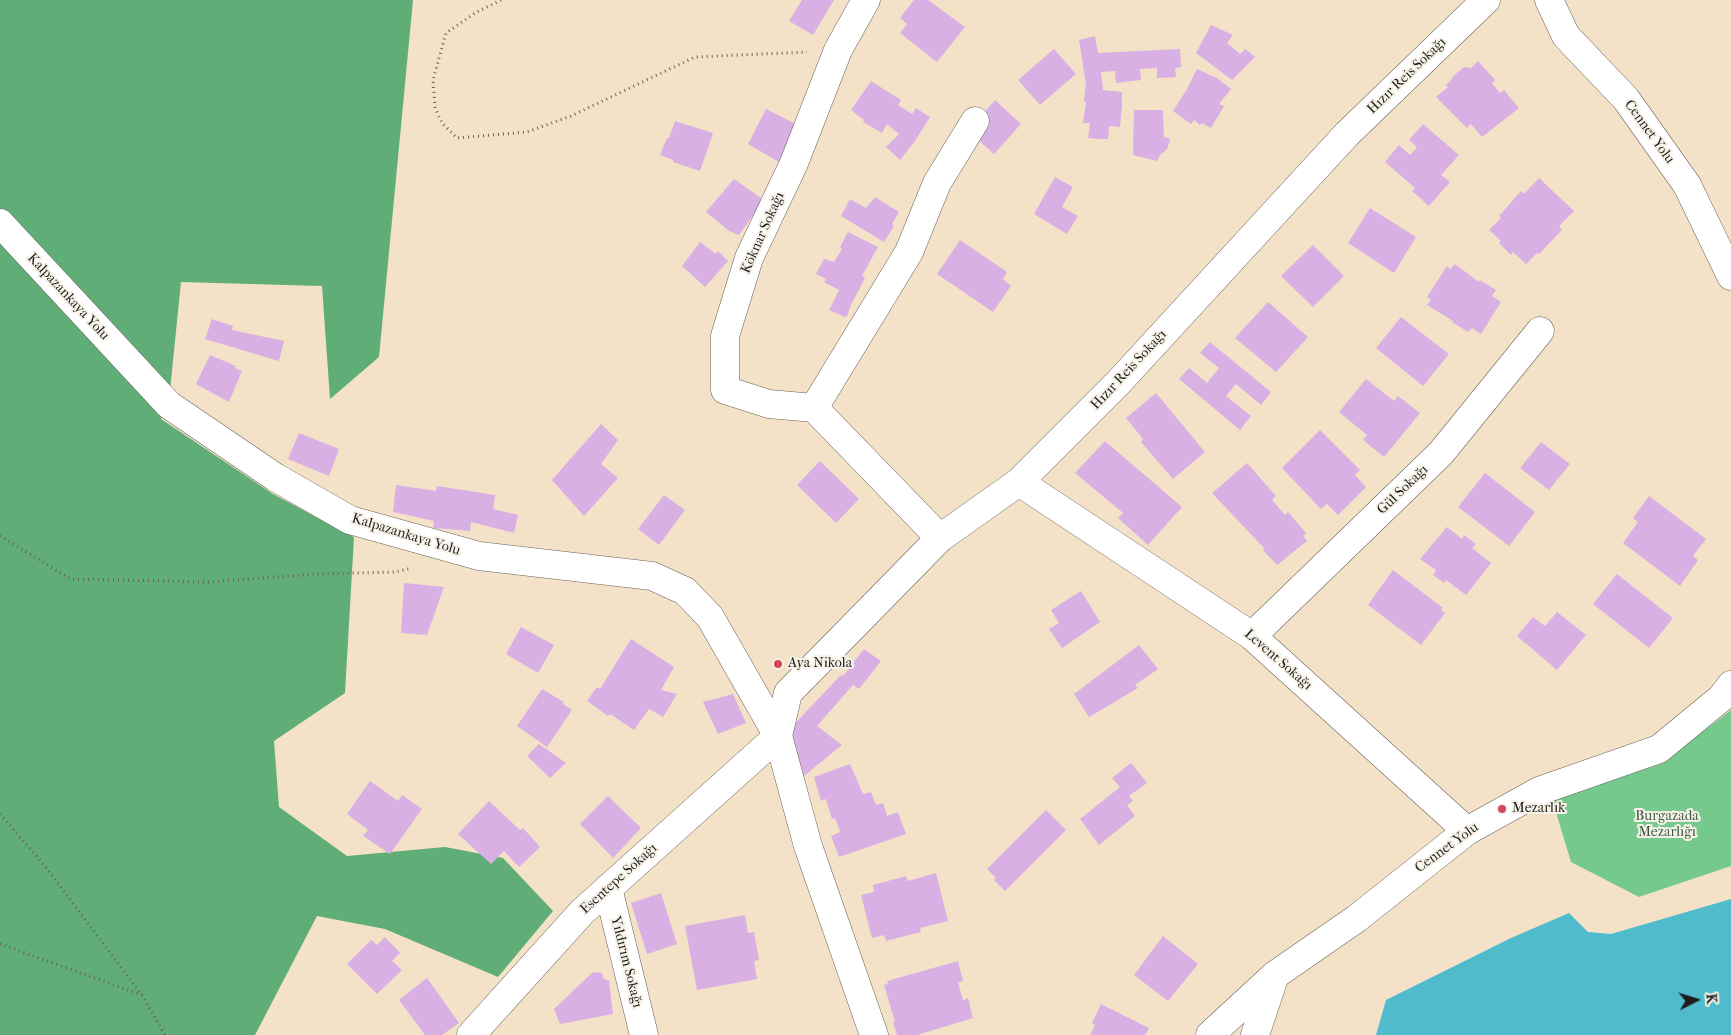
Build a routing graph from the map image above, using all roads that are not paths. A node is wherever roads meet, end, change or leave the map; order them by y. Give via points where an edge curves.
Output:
1 (866, 0) edge
2 (1486, 0) edge
3 (1549, 0) edge
4 (975, 121) dead end
5 (0, 223) edge
6 (1731, 276) edge
7 (1540, 331) dead end
8 (814, 408) junction
9 (1019, 482) junction
10 (940, 538) junction
11 (1252, 636) junction
12 (1731, 685) edge
13 (778, 736) junction
14 (1467, 831) junction
15 (608, 888) junction
16 (1276, 974) junction
17 (471, 1035) edge
18 (644, 1035) edge
19 (874, 1035) edge
20 (1210, 1035) edge
21 (1255, 1035) edge

1 - 8 street, Köknar Sokağı via 838,50 794,163 749,258 725,336 725,390 769,404
2 - 9 street, Hızır Reis Sokağı via 1347,134 1117,384
3 - 6 street, Cennet Yolu via 1566,36 1626,99 1687,186
4 - 8 street via 937,183 909,252
5 - 13 street, Kalpazankaya Yolu via 169,406 275,477 350,520 479,556 652,576 685,591 710,617
7 - 11 street, Gül Sokağı via 1442,453
8 - 10 street
9 - 10 street, Hızır Reis Sokağı
9 - 11 street, Levent Sokağı
10 - 13 street, Hızır Reis Sokağı via 788,693
11 - 14 street, Levent Sokağı
12 - 14 street, Cennet Yolu via 1721,698 1659,749 1539,791
13 - 15 street, Esentepe Sokağı
13 - 19 street via 808,846
14 - 16 street, Cennet Yolu via 1356,919
15 - 17 street, Esentepe Sokağı via 582,912
15 - 18 street, Yıldırım Sokağı
16 - 20 street, Cennet Yolu
16 - 21 street

